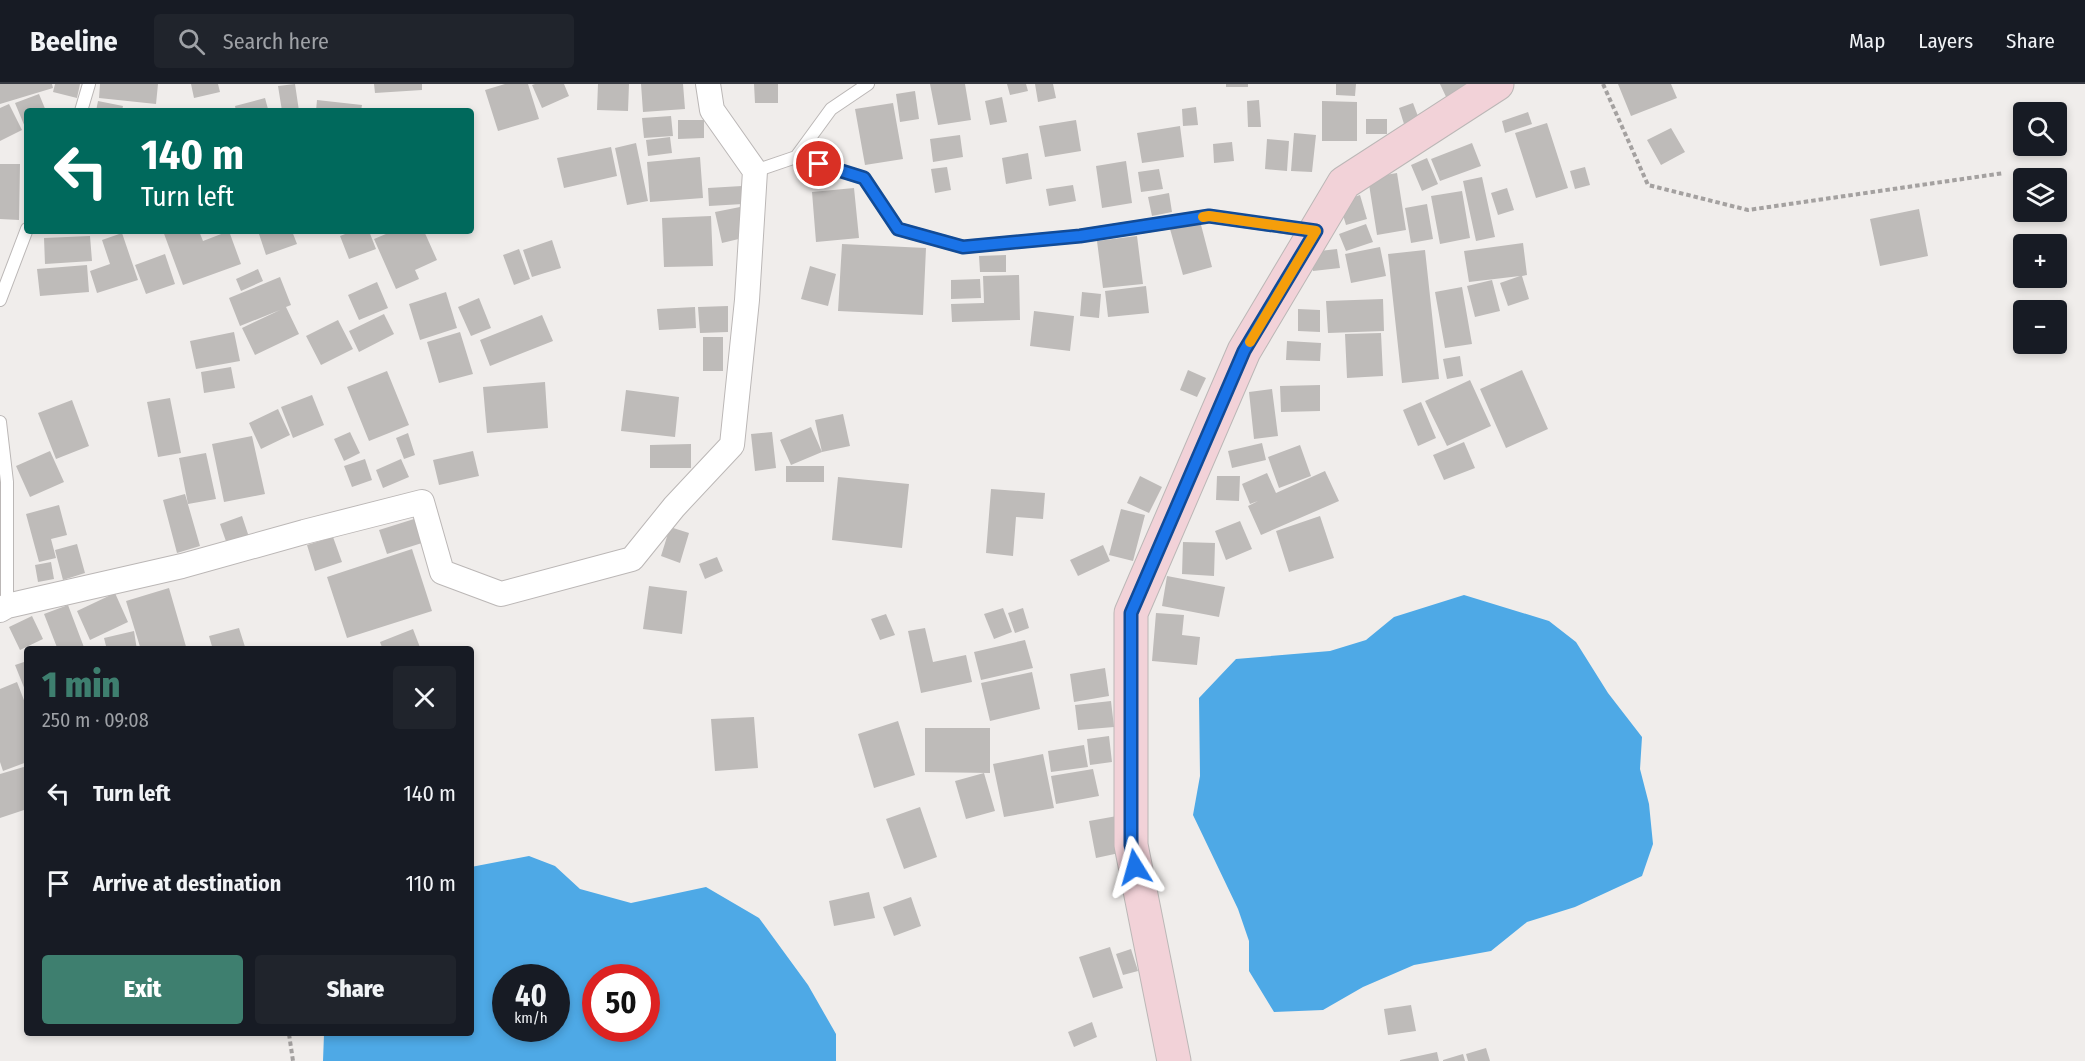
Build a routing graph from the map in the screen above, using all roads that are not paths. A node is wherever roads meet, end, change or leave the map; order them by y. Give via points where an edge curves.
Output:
1 (89, 84) edge
2 (708, 84) edge
3 (868, 84) edge
4 (1497, 84) edge
5 (82, 108) edge
6 (796, 157) junction
7 (755, 171) junction
8 (1316, 231) junction
9 (25, 234) edge
10 (0, 300) edge
11 (0, 422) edge
12 (4, 608) edge
13 (1174, 1061) edge

1 - 5 lane
2 - 7 street via 712,110
3 - 6 lane via 831,109
4 - 8 main road via 1344,183
6 - 7 lane
6 - 8 lane via 864,178 898,229 963,247 1080,236 1209,216
7 - 12 street via 732,445 632,559 501,594 442,572 422,502 182,567
8 - 13 main road via 1244,351 1131,613 1131,845
9 - 10 lane
11 - 12 lane via 7,482

